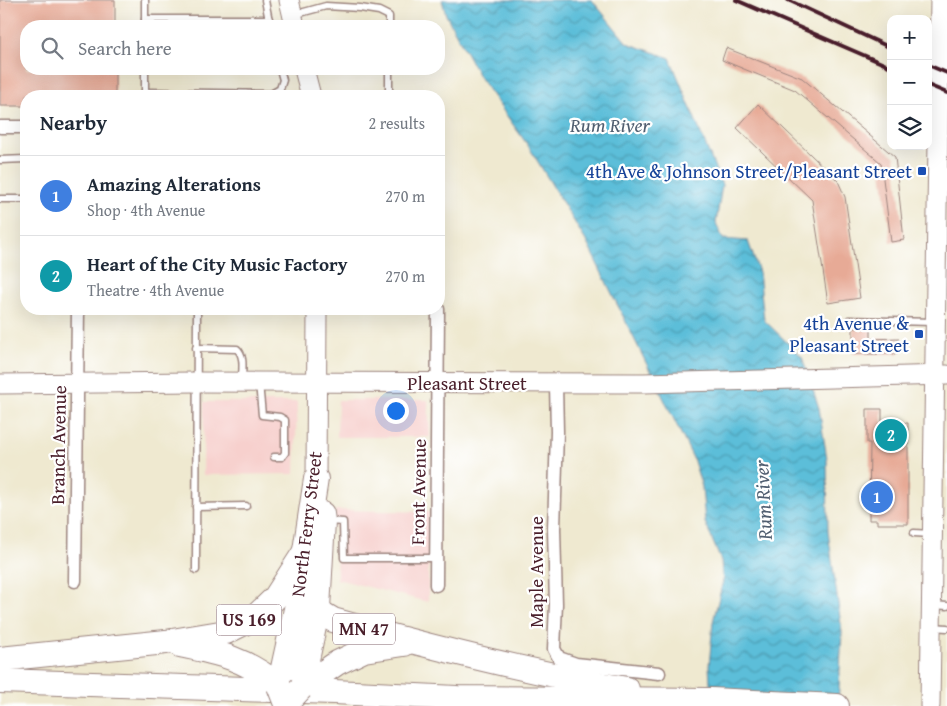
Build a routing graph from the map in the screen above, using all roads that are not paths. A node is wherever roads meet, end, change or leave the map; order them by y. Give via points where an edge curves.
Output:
1 (145, 0) edge
2 (265, 0) edge
3 (940, 0) edge
4 (292, 14) edge
5 (269, 19) joint
6 (145, 20) edge
7 (238, 20) edge
8 (389, 20) edge
9 (145, 75) edge
10 (281, 75) edge
11 (306, 75) edge
12 (389, 75) edge
13 (145, 90) edge
14 (278, 90) edge
15 (309, 90) edge
16 (389, 90) edge
17 (0, 127) edge
18 (20, 127) edge
19 (20, 159) edge
20 (0, 160) edge
21 (20, 199) edge
22 (0, 200) edge
23 (78, 315) edge
24 (197, 315) edge
25 (317, 315) edge
26 (438, 315) edge
27 (849, 320) dead end
28 (935, 322) junction
29 (196, 348) junction
30 (941, 375) edge
31 (196, 382) junction
32 (251, 382) junction
33 (317, 382) junction
34 (438, 383) junction
35 (0, 384) edge
36 (77, 384) junction
37 (556, 384) junction
38 (274, 457) dead end
39 (316, 479) junction
40 (246, 506) dead end
41 (196, 507) junction
42 (323, 521) junction
43 (304, 553) junction
44 (436, 558) junction
45 (196, 570) dead end
46 (75, 581) dead end
47 (436, 585) dead end
48 (939, 605) edge
49 (318, 608) junction
50 (939, 628) edge
51 (166, 642) junction
52 (413, 643) junction
53 (0, 659) edge
54 (659, 673) dead end
55 (0, 681) edge
56 (287, 700) edge
57 (685, 700) junction
58 (837, 706) edge
59 (930, 706) edge

1 - 6 lane
2 - 5 lane
3 - 28 street
4 - 8 lane via 326,6 360,8 379,10 389,16
5 - 7 lane
9 - 13 lane
10 - 14 lane
11 - 15 street
12 - 16 lane
17 - 18 street
19 - 20 lane
21 - 22 lane
23 - 36 street, Branch Avenue
24 - 29 lane
25 - 33 street, North Ferry Street
26 - 34 street, Front Avenue
27 - 28 lane
28 - 30 street
29 - 31 lane
29 - 32 lane via 237,349
30 - 37 street, Pleasant Street
30 - 48 street via 923,534
31 - 32 street, Pleasant Street
31 - 36 street, Pleasant Street
31 - 41 lane
32 - 33 street, Pleasant Street
32 - 38 lane via 262,415 285,420 285,453
33 - 34 street, Pleasant Street
33 - 39 street, North Ferry Street
34 - 37 street, Pleasant Street
34 - 44 street, Front Avenue
35 - 36 street, Pleasant Street
36 - 46 street, Branch Avenue
37 - 54 street, Maple Avenue via 554,650 559,658 576,664
39 - 42 highway
39 - 43 highway, North Ferry Street / US 169
40 - 41 lane
41 - 45 lane
42 - 44 lane via 343,522 344,558
42 - 49 highway
43 - 51 highway, US 169 via 275,598 254,618 226,632
43 - 56 highway, North Ferry Street / US 169 via 285,658
44 - 47 street, Front Avenue
48 - 50 street
49 - 52 highway, MN 47 via 333,620
49 - 56 highway via 308,659
50 - 59 street via 930,670
51 - 53 highway, US 169
51 - 56 highway via 237,659
52 - 56 highway via 364,650 337,663
52 - 57 highway, MN 47 via 565,678
55 - 57 highway via 457,698
57 - 58 highway

